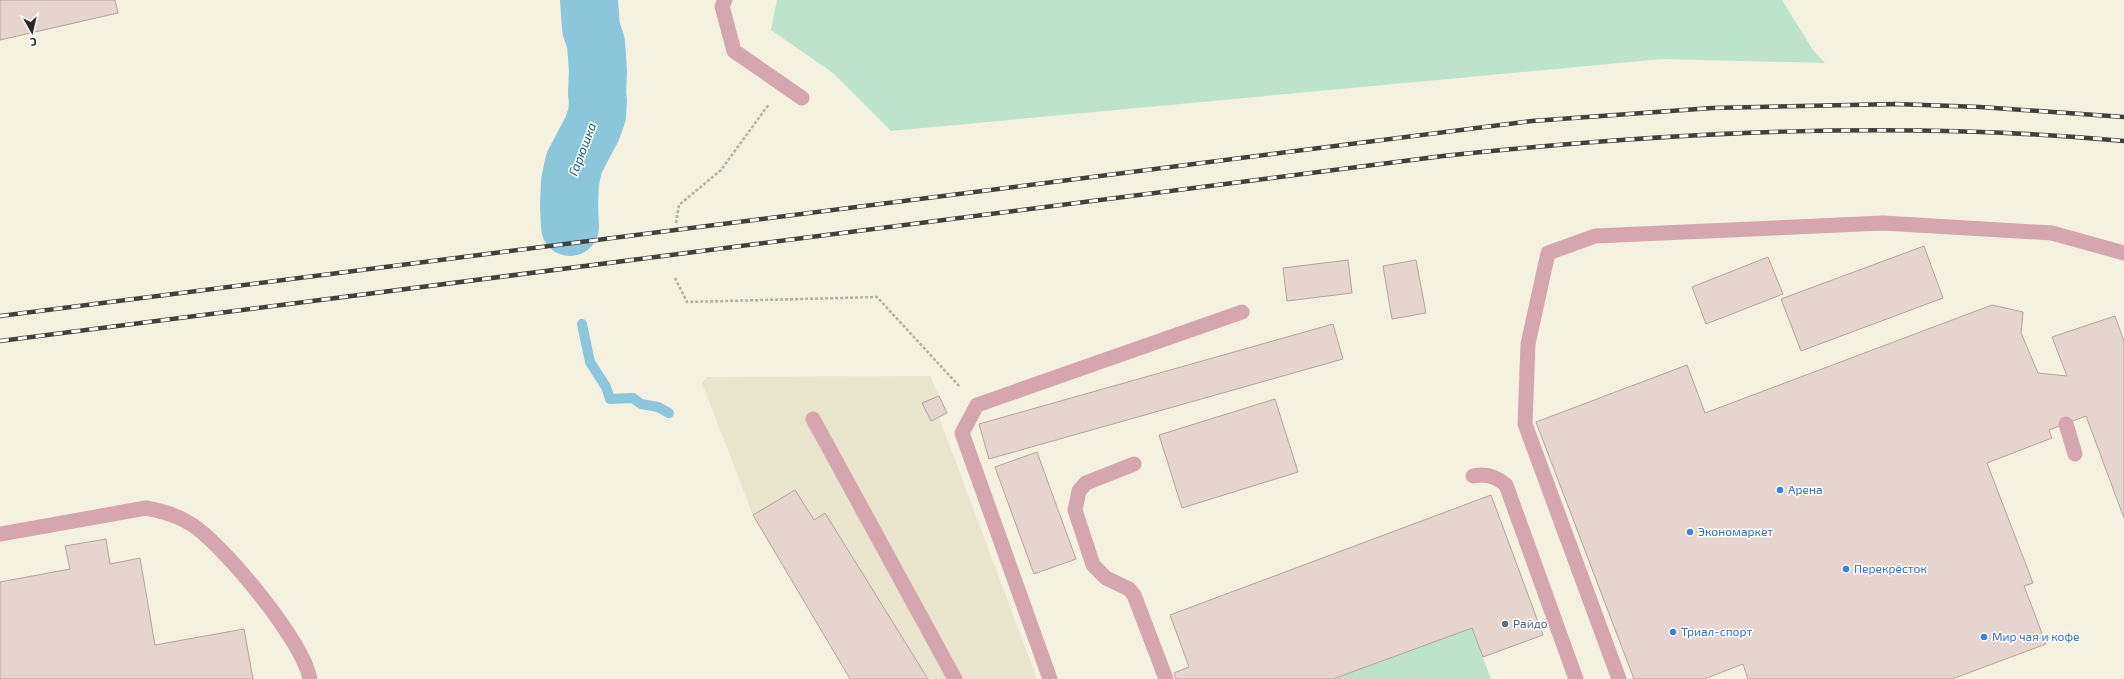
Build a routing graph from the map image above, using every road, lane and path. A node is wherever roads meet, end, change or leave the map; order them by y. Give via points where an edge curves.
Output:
1 (725, 0) edge
2 (783, 85) junction
3 (802, 98) dead end
4 (676, 223) dead end
5 (2124, 253) edge
6 (675, 278) dead end
7 (1242, 312) dead end
8 (977, 405) junction
9 (813, 419) dead end
10 (2066, 424) dead end
11 (2075, 454) dead end
12 (1134, 464) dead end
13 (1473, 476) dead end
14 (0, 534) edge
15 (310, 679) edge
16 (955, 679) edge
17 (1050, 679) edge
18 (1166, 679) edge
19 (1576, 679) edge
20 (1619, 679) edge

1 - 2 lane via 722,6 734,51
2 - 3 lane
2 - 4 path via 721,170 679,205
5 - 20 lane via 2052,233 1883,223 1595,236 1548,253 1528,344 1525,424
6 - 8 path via 687,302 876,297
7 - 8 lane
8 - 17 lane via 962,433
9 - 16 lane
10 - 11 lane
12 - 18 lane via 1086,483 1079,491 1075,510 1093,564 1106,578 1129,589 1134,595
13 - 19 lane via 1492,476 1509,490
14 - 15 lane via 146,508 179,517 192,524 222,551 276,616 303,658

